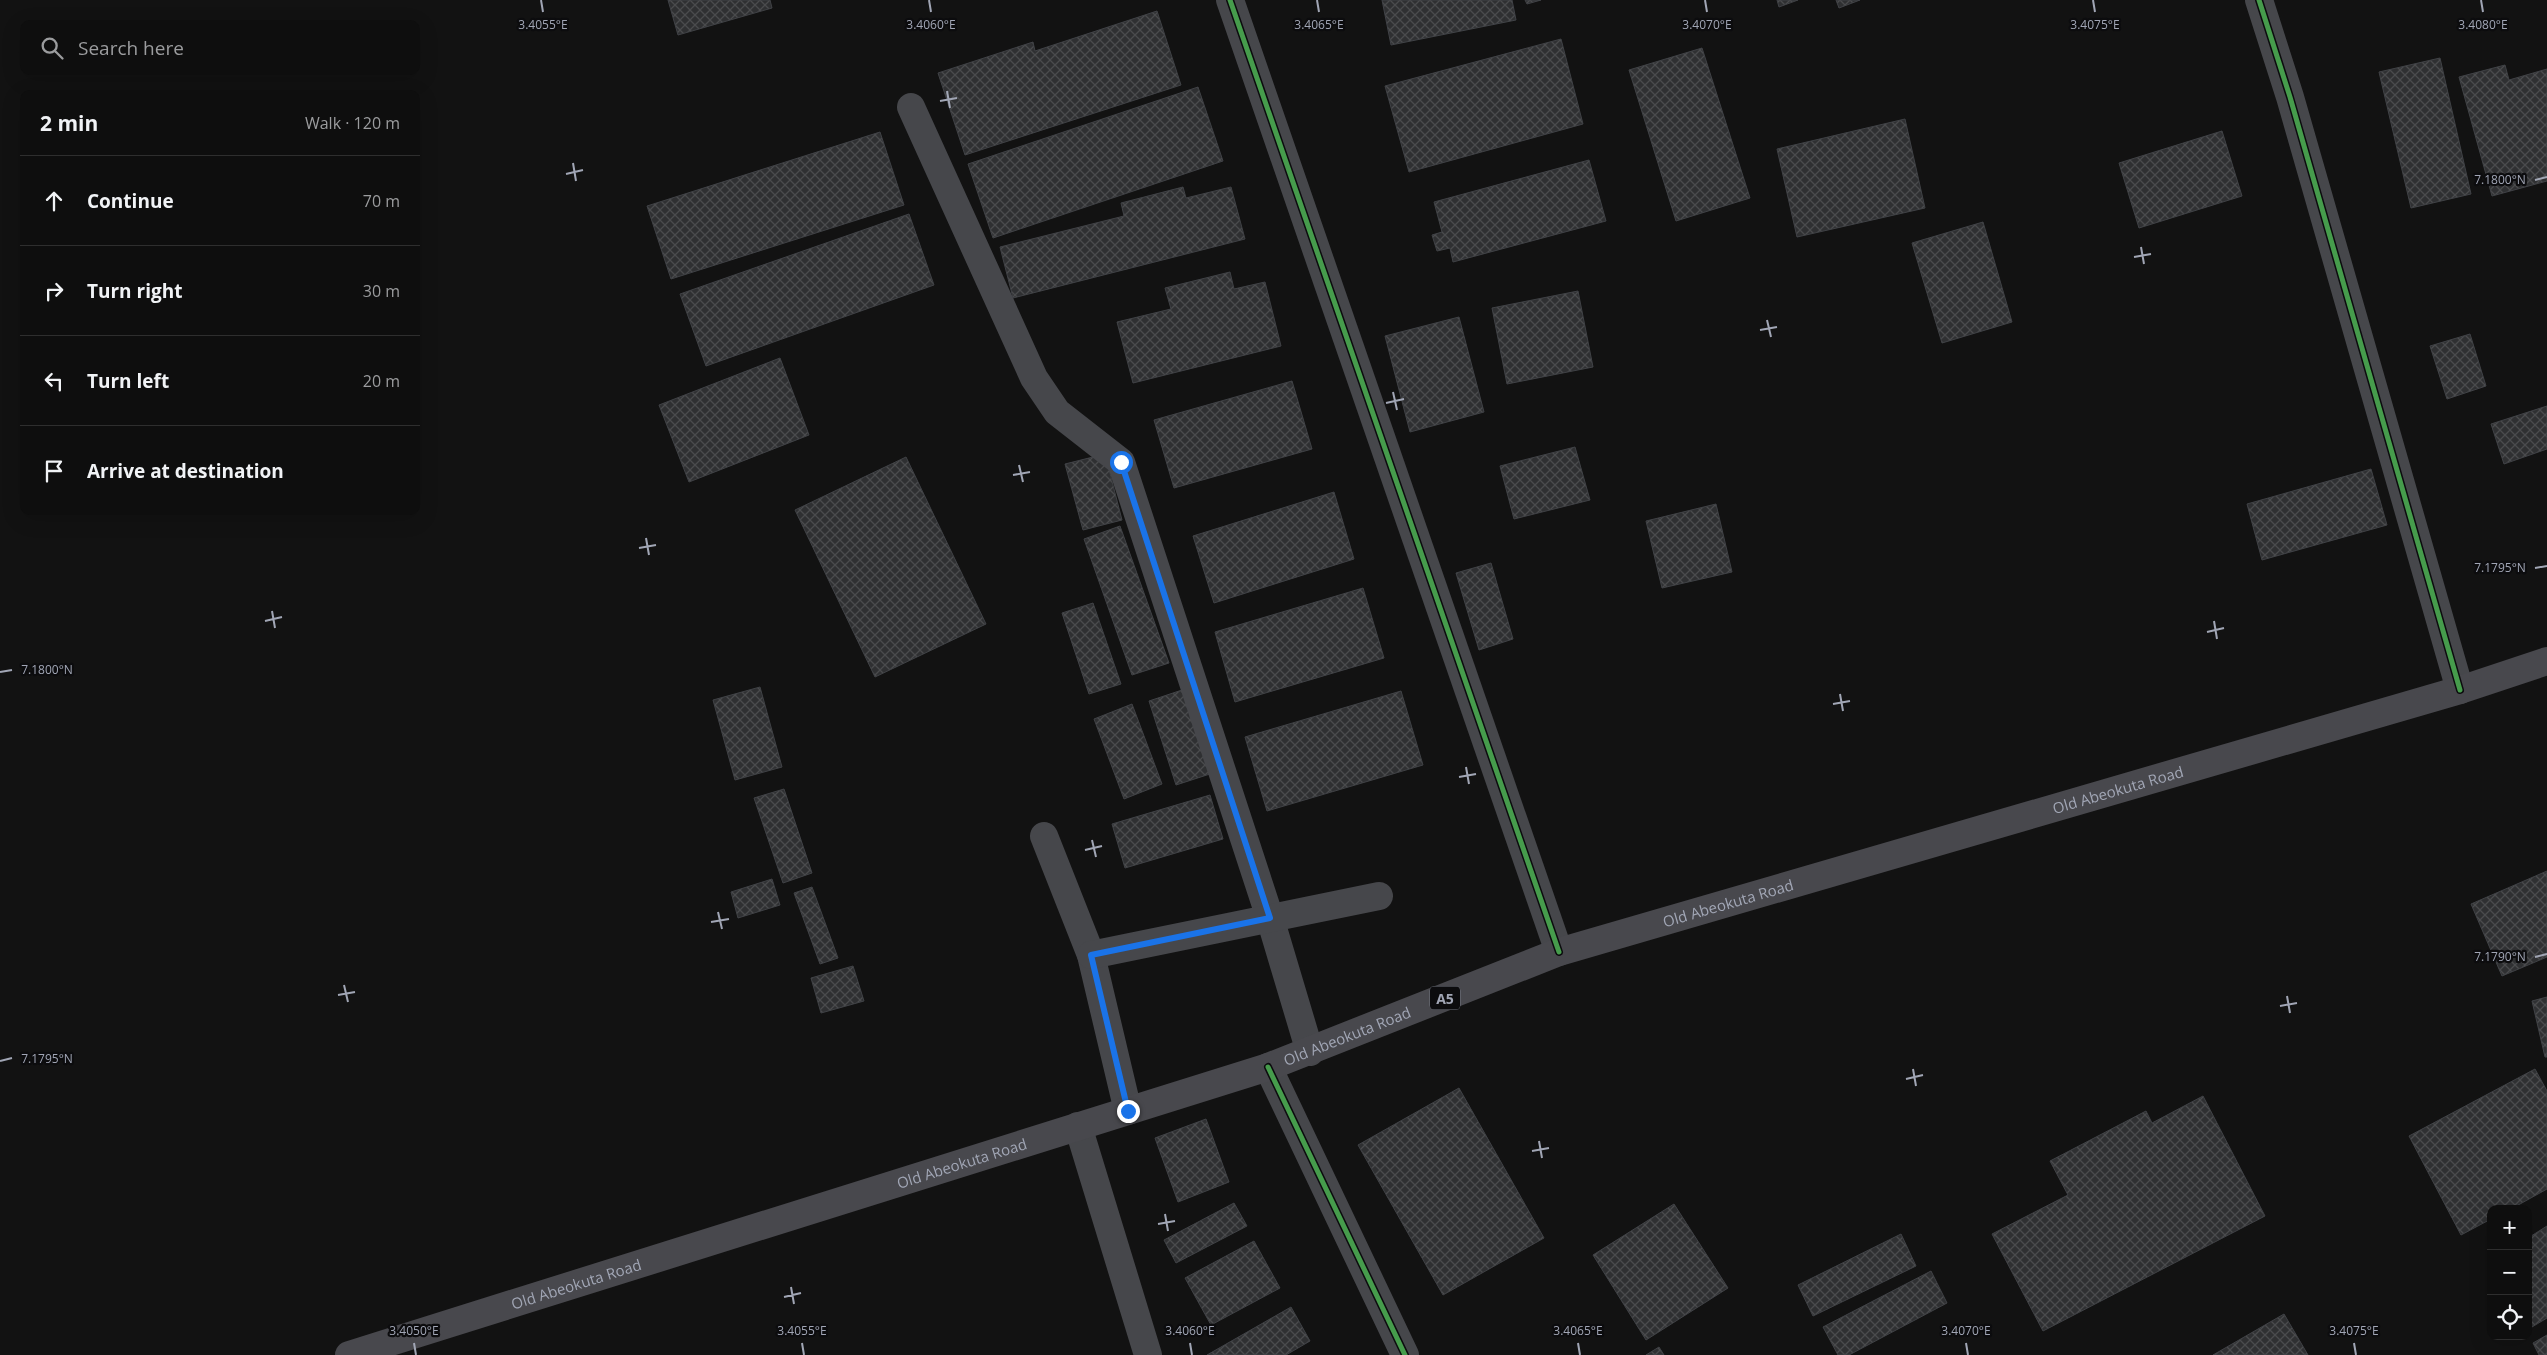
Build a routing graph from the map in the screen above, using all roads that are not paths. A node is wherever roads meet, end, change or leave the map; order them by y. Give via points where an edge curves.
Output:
1 (1230, 0) edge
2 (2259, 0) edge
3 (911, 107) dead end
4 (2547, 661) edge
5 (2460, 690) junction
6 (1044, 836) dead end
7 (1379, 896) dead end
8 (1270, 918) junction
9 (1559, 952) junction
10 (1091, 955) junction
11 (1310, 1052) junction
12 (1268, 1067) junction
13 (1128, 1111) junction
14 (1078, 1126) junction
15 (348, 1355) edge
16 (1148, 1355) edge
17 (1405, 1355) edge

1 - 9 street
2 - 5 street via 2290,96
3 - 8 street via 1034,378 1057,412 1121,462
4 - 5 highway, Old Abeokuta Road / A5
5 - 9 highway, Old Abeokuta Road / A5
6 - 10 street
7 - 8 street
8 - 10 street
8 - 11 street
9 - 11 highway, Old Abeokuta Road / A5
10 - 13 street
11 - 12 highway, Old Abeokuta Road / A5
12 - 13 highway, Old Abeokuta Road / A5
12 - 17 street
13 - 14 highway, Old Abeokuta Road / A5
14 - 15 highway, Old Abeokuta Road / A5
14 - 16 street

